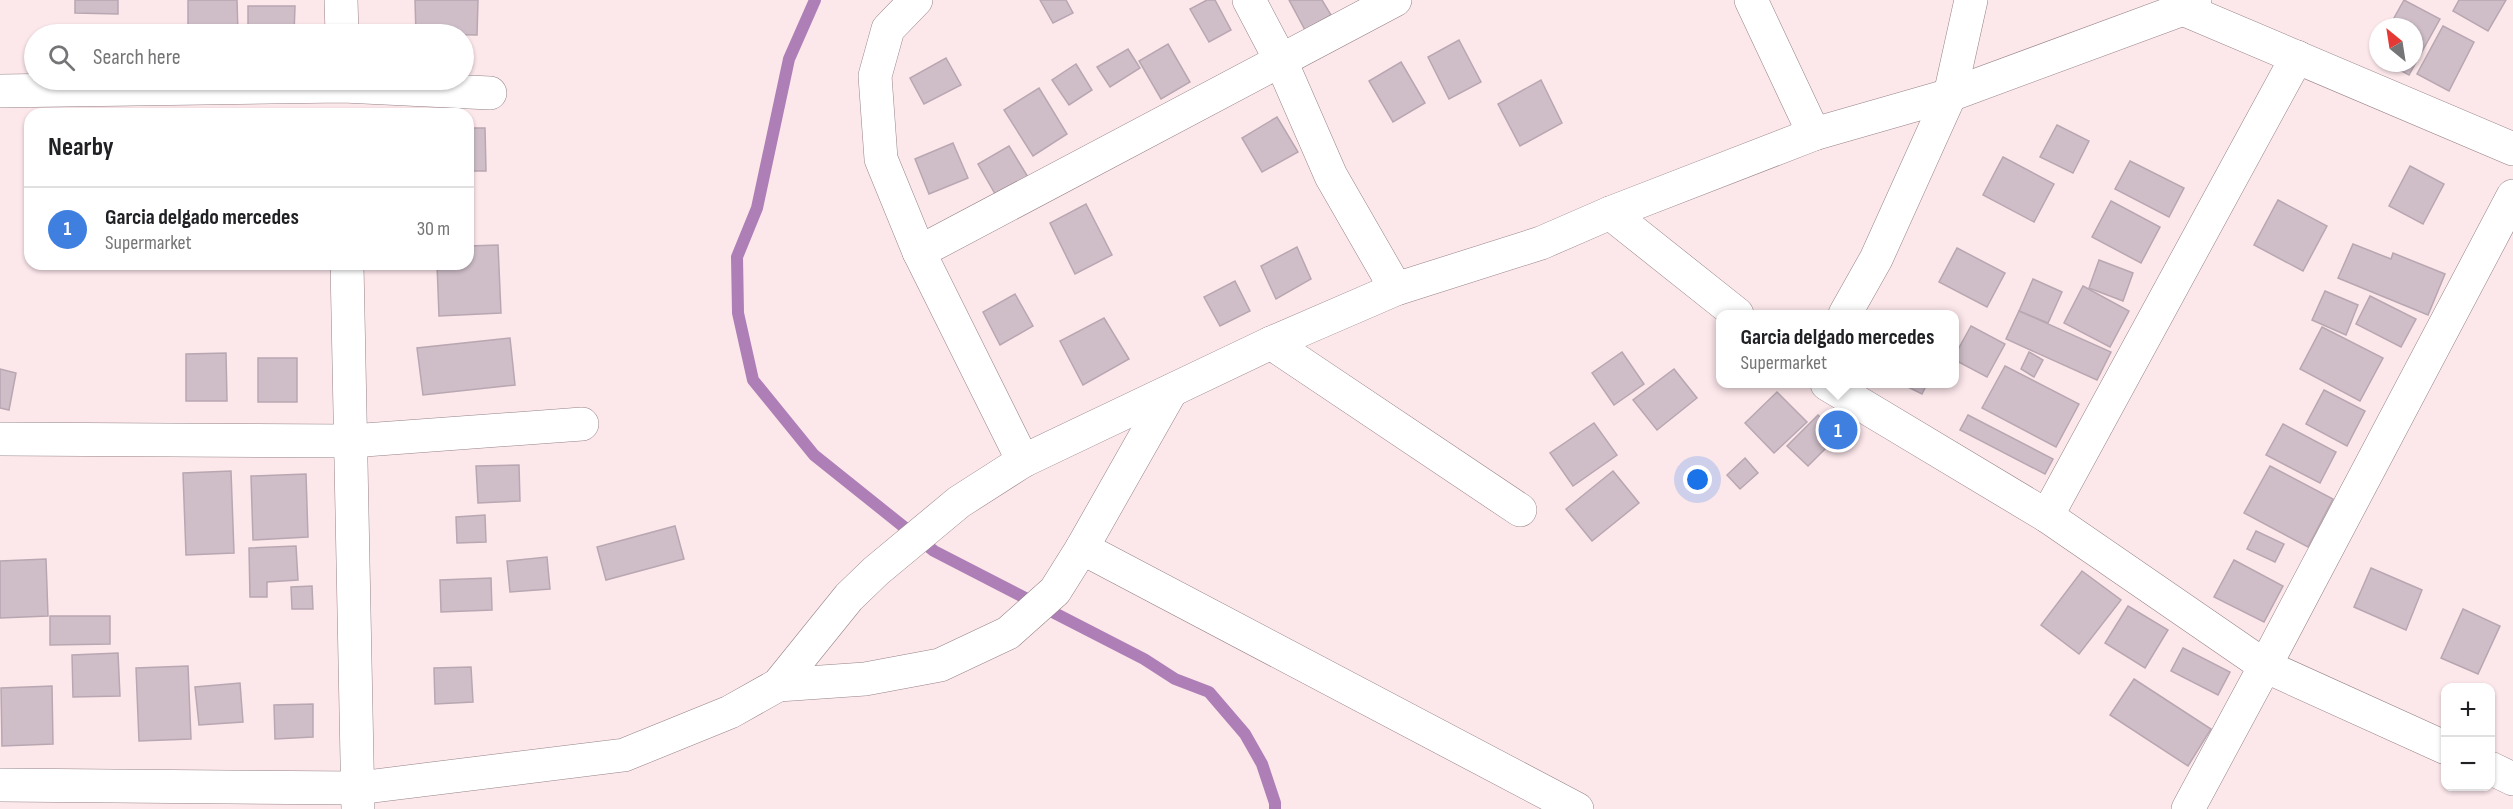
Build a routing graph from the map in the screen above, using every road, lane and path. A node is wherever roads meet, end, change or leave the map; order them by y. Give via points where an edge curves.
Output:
1 (341, 0) edge
2 (916, 0) edge
3 (1249, 0) edge
4 (1395, 0) edge
5 (1750, 0) edge
6 (1971, 0) edge
7 (2189, 5) edge
8 (342, 24) edge
9 (2297, 57) junction
10 (1280, 59) junction
11 (0, 91) edge
12 (343, 93) edge
13 (490, 93) dead end
14 (1950, 95) junction
15 (1814, 134) junction
16 (2513, 149) edge
17 (2513, 196) edge
18 (1610, 213) junction
19 (919, 252) junction
20 (347, 270) edge
21 (1396, 289) junction
22 (1731, 310) edge
23 (1848, 310) edge
24 (1272, 343) junction
25 (1834, 388) edge
26 (1171, 391) junction
27 (582, 424) dead end
28 (0, 439) edge
29 (351, 441) junction
30 (1023, 461) junction
31 (1520, 510) dead end
32 (2047, 516) junction
33 (1082, 548) junction
34 (2265, 666) junction
35 (778, 685) junction
36 (2441, 746) edge
37 (2495, 770) edge
38 (2513, 779) edge
39 (0, 785) edge
40 (358, 799) edge
41 (1577, 809) edge
42 (2188, 809) edge

1 - 8 street
2 - 19 street via 888,29 875,76 881,159
3 - 10 street
4 - 10 street
5 - 15 street
6 - 14 street
7 - 9 street
7 - 14 street
9 - 16 street
9 - 32 street
10 - 19 street
10 - 21 street via 1331,176
11 - 12 street
12 - 13 street
14 - 15 street
14 - 23 street via 1876,259
15 - 18 street
17 - 34 street
18 - 21 street via 1541,243
18 - 22 street
19 - 30 street
20 - 29 street
21 - 24 street
24 - 26 street
24 - 31 street
25 - 32 street
26 - 30 street
26 - 33 street
27 - 29 street
28 - 29 street
29 - 40 street
30 - 35 street via 959,502 876,571 849,597
32 - 34 street
33 - 35 street via 1055,591 1008,633 940,665 865,679
33 - 41 street
34 - 36 street
34 - 42 street
35 - 40 street via 730,712 624,754
37 - 38 street
39 - 40 street

